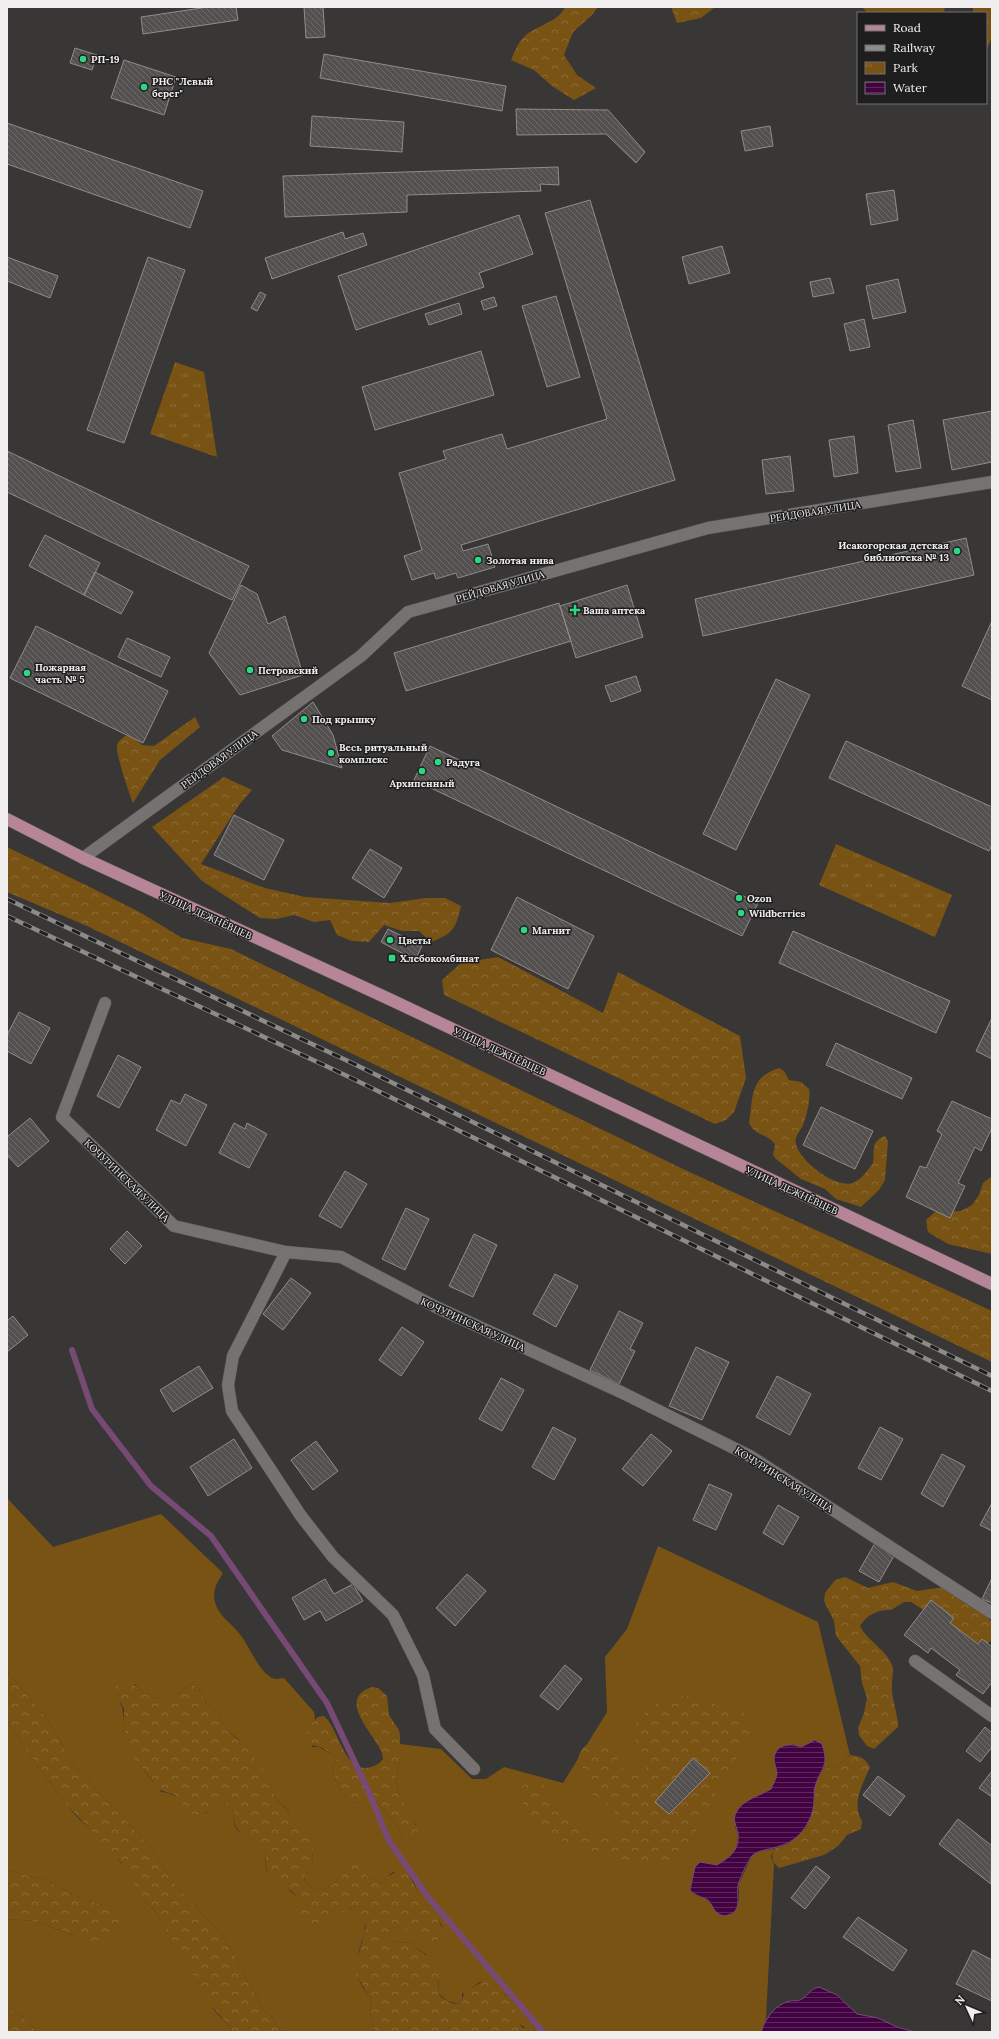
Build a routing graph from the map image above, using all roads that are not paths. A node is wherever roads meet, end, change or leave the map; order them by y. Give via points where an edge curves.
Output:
1 (992, 482) edge
2 (7, 819) edge
3 (83, 858) junction
4 (105, 1003) dead end
5 (286, 1252) junction
6 (992, 1284) edge
7 (992, 1613) edge
8 (915, 1661) dead end
9 (992, 1716) edge
10 (474, 1769) dead end

1 - 3 street, РЕЙДОВАЯ УЛИЦА via 708,528 408,612 361,656
2 - 3 main road, УЛИЦА ДЕЖНЁВЦЕВ
3 - 6 main road, УЛИЦА ДЕЖНЁВЦЕВ via 387,998
4 - 5 street, КОЧУРИНСКАЯ УЛИЦА via 62,1117 174,1226
5 - 7 street, КОЧУРИНСКАЯ УЛИЦА via 341,1257 436,1307 623,1393 750,1456
5 - 10 street via 233,1356 228,1385 232,1411 301,1516 333,1557 393,1615 423,1675 435,1729
8 - 9 street

